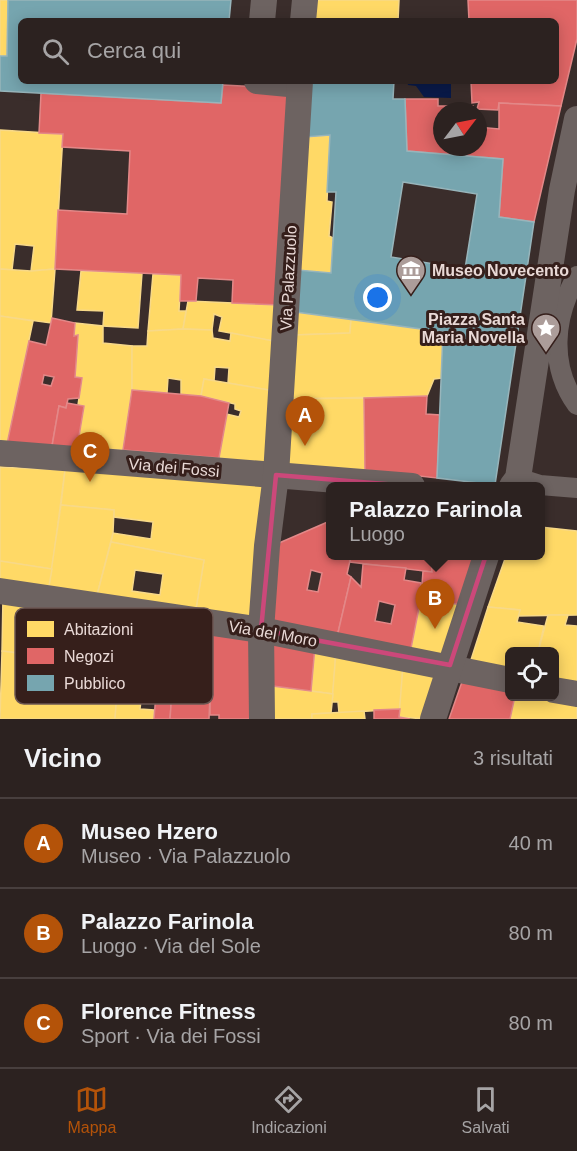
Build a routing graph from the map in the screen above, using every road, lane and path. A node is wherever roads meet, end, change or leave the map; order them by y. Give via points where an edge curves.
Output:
1 (264, 0) edge
2 (305, 0) edge
3 (262, 18) edge
4 (303, 18) edge
5 (299, 84) edge
6 (577, 118) edge
7 (577, 276) edge
8 (577, 405) edge
9 (0, 453) edge
10 (276, 475) junction
11 (363, 482) edge
12 (515, 482) edge
13 (545, 485) edge
14 (577, 488) edge
15 (484, 560) edge
16 (0, 591) edge
17 (114, 608) edge
18 (213, 623) edge
19 (261, 630) junction
20 (449, 668) junction
21 (505, 679) edge
22 (559, 691) edge
23 (577, 694) edge
24 (262, 719) edge
25 (433, 719) edge

1 - 3 street
2 - 4 street
5 - 10 street, Via Palazzuolo
6 - 12 street
7 - 8 street via 561,317 556,353
9 - 10 street, Via dei Fossi
10 - 11 street, Via dei Fossi
10 - 19 street, Via Palazzuolo
13 - 14 street
15 - 20 street
16 - 17 street, Via del Moro
18 - 19 street, Via del Moro
19 - 20 street, Via del Moro
19 - 24 street, Via Palazzuolo
20 - 21 street, Via del Moro
20 - 25 street
22 - 23 street

